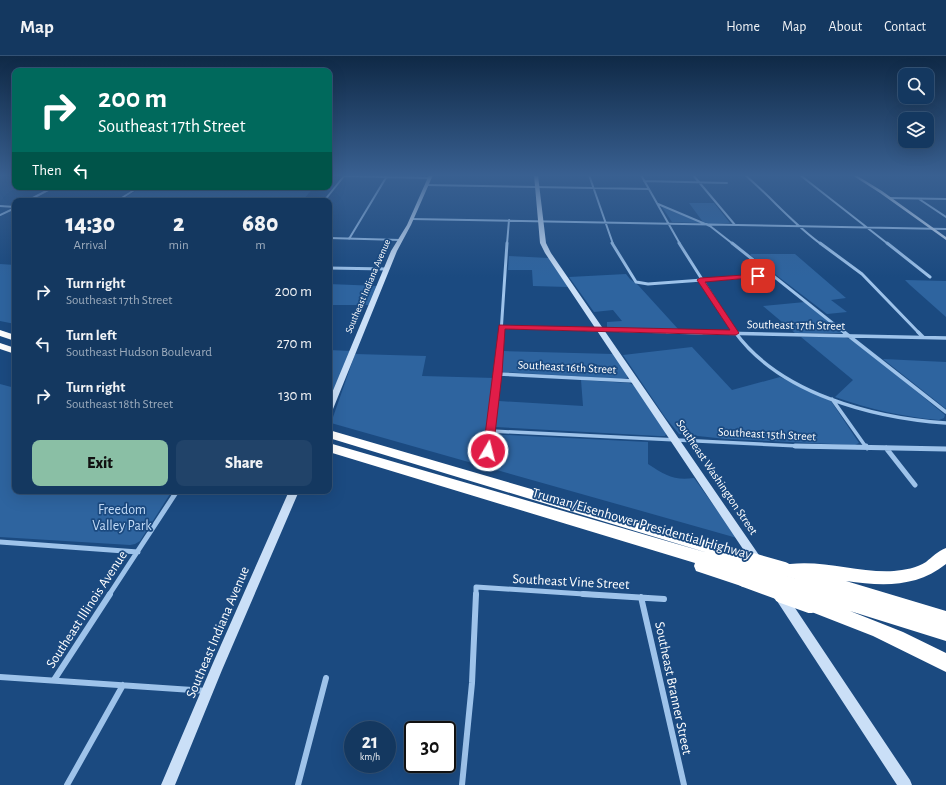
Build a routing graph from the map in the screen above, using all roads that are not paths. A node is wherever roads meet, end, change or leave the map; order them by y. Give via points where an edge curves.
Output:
1 (11, 209) edge
2 (367, 209) edge
3 (416, 209) edge
4 (540, 209) edge
5 (600, 209) edge
6 (661, 209) edge
7 (672, 209) edge
8 (722, 209) edge
9 (782, 209) edge
10 (843, 209) edge
11 (905, 209) edge
12 (934, 209) edge
13 (0, 215) edge
14 (946, 217) edge
15 (412, 218) junction
16 (509, 220) junction
17 (541, 221) junction
18 (604, 222) junction
19 (668, 224) junction
20 (706, 225) junction
21 (736, 225) junction
22 (799, 226) junction
23 (866, 227) junction
24 (932, 228) junction
25 (946, 229) edge
26 (332, 238) edge
27 (946, 238) edge
28 (348, 239) junction
29 (400, 240) junction
30 (332, 268) edge
31 (386, 269) junction
32 (773, 275) junction
33 (930, 277) dead end
34 (700, 280) junction
35 (501, 327) junction
36 (600, 329) junction
37 (0, 333) edge
38 (736, 333) junction
39 (849, 335) junction
40 (12, 337) edge
41 (923, 337) junction
42 (0, 338) edge
43 (946, 338) edge
44 (12, 341) edge
45 (0, 346) edge
46 (12, 350) edge
47 (498, 374) junction
48 (635, 381) junction
49 (832, 398) junction
50 (332, 402) edge
51 (946, 412) edge
52 (946, 423) edge
53 (491, 431) junction
54 (332, 435) edge
55 (675, 440) junction
56 (332, 448) edge
57 (867, 448) junction
58 (886, 448) junction
59 (946, 449) edge
60 (488, 451) dead end
61 (915, 485) dead end
62 (175, 494) edge
63 (293, 494) edge
64 (0, 542) edge
65 (138, 552) junction
66 (946, 555) edge
67 (784, 569) junction
68 (742, 575) junction
69 (641, 597) junction
70 (664, 599) dead end
71 (946, 619) edge
72 (946, 633) edge
73 (946, 663) edge
74 (0, 677) edge
75 (326, 678) dead end
76 (54, 680) junction
77 (123, 685) junction
78 (207, 691) junction
79 (67, 785) edge
80 (168, 785) edge
81 (298, 785) edge
82 (462, 785) edge
83 (684, 785) edge
84 (905, 785) edge

1 - 13 street
2 - 28 street
3 - 15 street, Southeast Indiana Avenue
4 - 17 street, Southeast Washington Street
5 - 18 street
6 - 19 street
7 - 20 street
8 - 21 street
9 - 22 street
10 - 23 street
11 - 24 street
12 - 14 street
15 - 16 street
15 - 29 street, Southeast Indiana Avenue
16 - 17 street
16 - 35 street
17 - 18 street
17 - 36 street, Southeast Washington Street via 548,253
18 - 19 street
18 - 34 street via 617,253 634,280 648,284
19 - 20 street
19 - 34 street
20 - 21 street
20 - 32 street
21 - 22 street
22 - 23 street
22 - 41 street via 862,274
23 - 24 street
23 - 33 street
24 - 25 street
24 - 27 street
26 - 28 street
28 - 29 street
29 - 31 street, Southeast Indiana Avenue
30 - 31 street
31 - 50 street, Southeast Indiana Avenue
32 - 34 street
32 - 39 street
34 - 38 street
35 - 36 street, Southeast 17th Street
35 - 47 street
36 - 38 street, Southeast 17th Street
36 - 48 street, Southeast Washington Street
37 - 40 highway
38 - 39 street, Southeast 17th Street
38 - 49 street via 748,348 776,371 802,386
39 - 41 street, Southeast 17th Street
39 - 51 street
41 - 43 street, Southeast 17th Street
42 - 44 highway
45 - 46 highway
47 - 48 street, Southeast 16th Street
47 - 53 street
48 - 55 street, Southeast Washington Street
49 - 52 street via 857,408 892,416
49 - 57 street
53 - 55 street, Southeast 15th Street
53 - 60 street
54 - 67 highway, Truman/Eisenhower Presidential Highway, bridge
55 - 57 street, Southeast 15th Street
55 - 84 street, Southeast Washington Street
56 - 68 highway, Truman/Eisenhower Presidential Highway via 657,546 684,559
57 - 58 street, Southeast 15th Street
58 - 59 street, Southeast 15th Street
58 - 61 street
62 - 65 street, Southeast Illinois Avenue
63 - 78 street, Southeast Indiana Avenue
64 - 65 street
65 - 76 street, Southeast Illinois Avenue
66 - 67 highway via 924,571 893,578 848,575 812,568
67 - 71 highway, Truman/Eisenhower Presidential Highway
68 - 72 highway, Truman/Eisenhower Presidential Highway, bridge via 796,586
68 - 73 highway, bridge via 848,617
69 - 70 street, Southeast Vine Street
69 - 82 street, Southeast Vine Street via 476,587 472,683
69 - 83 street, Southeast Branner Street via 672,742
74 - 76 street
75 - 81 street
76 - 77 street
77 - 78 street
77 - 79 street
78 - 80 street, Southeast Indiana Avenue

